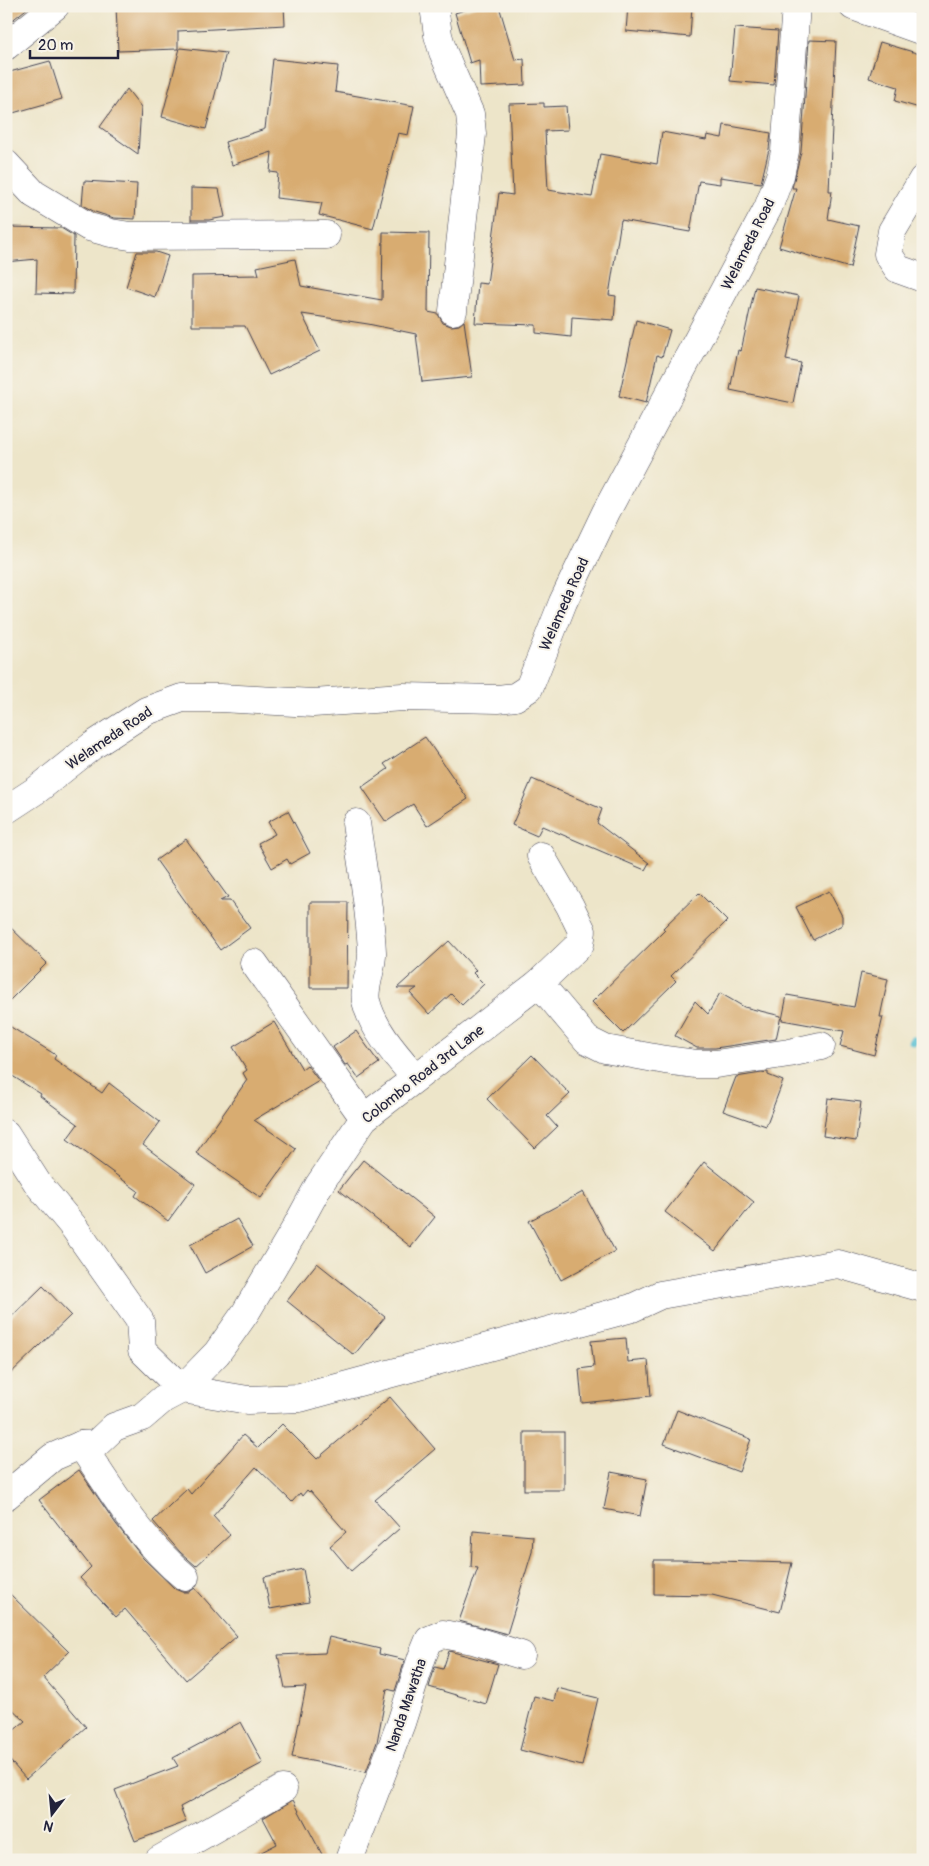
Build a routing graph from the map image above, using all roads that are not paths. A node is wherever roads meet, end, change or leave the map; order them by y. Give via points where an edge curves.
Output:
1 (55, 6) edge
2 (434, 6) edge
3 (796, 6) edge
4 (853, 6) edge
5 (923, 31) edge
6 (6, 46) edge
7 (6, 164) edge
8 (923, 179) edge
9 (326, 235) dead end
10 (923, 278) edge
11 (453, 311) dead end
12 (6, 810) edge
13 (356, 823) dead end
14 (541, 856) dead end
15 (254, 963) dead end
16 (539, 983) junction
17 (821, 1046) dead end
18 (415, 1077) junction
19 (364, 1118) junction
20 (6, 1134) edge
21 (923, 1288) edge
22 (182, 1388) junction
23 (81, 1445) junction
24 (6, 1496) edge
25 (185, 1576) dead end
26 (521, 1655) dead end
27 (283, 1789) dead end
28 (357, 1856) edge
29 (159, 1860) edge

1 - 6 street
2 - 11 street via 443,52 470,114 472,134
3 - 12 street, Welameda Road via 784,151 780,176 768,208 606,512 563,602 529,688 515,697 498,699 403,698 313,702 182,698 146,711 92,746
4 - 5 street
7 - 9 street via 34,194 89,227 111,233 130,236
8 - 10 street via 892,231 888,254 898,268
13 - 18 street via 372,954 366,999 372,1018 387,1044
14 - 16 street, Colombo Road 3rd Lane via 582,931 580,944
15 - 19 street
16 - 17 street via 587,1040 605,1049 665,1060 716,1064
16 - 18 street, Colombo Road 3rd Lane
18 - 19 street, Colombo Road 3rd Lane
19 - 22 street, Colombo Road 3rd Lane via 319,1185 246,1312 217,1353
20 - 22 street via 38,1184 140,1321 142,1350
21 - 22 street via 838,1264 660,1295 632,1308 300,1398 248,1400
22 - 23 street, Colombo Road 3rd Lane via 142,1417 114,1427 96,1444
23 - 24 street, Colombo Road 3rd Lane via 53,1457
23 - 25 street via 134,1522 165,1560
26 - 28 street, Nanda Mawatha via 443,1634 429,1640
27 - 29 street

